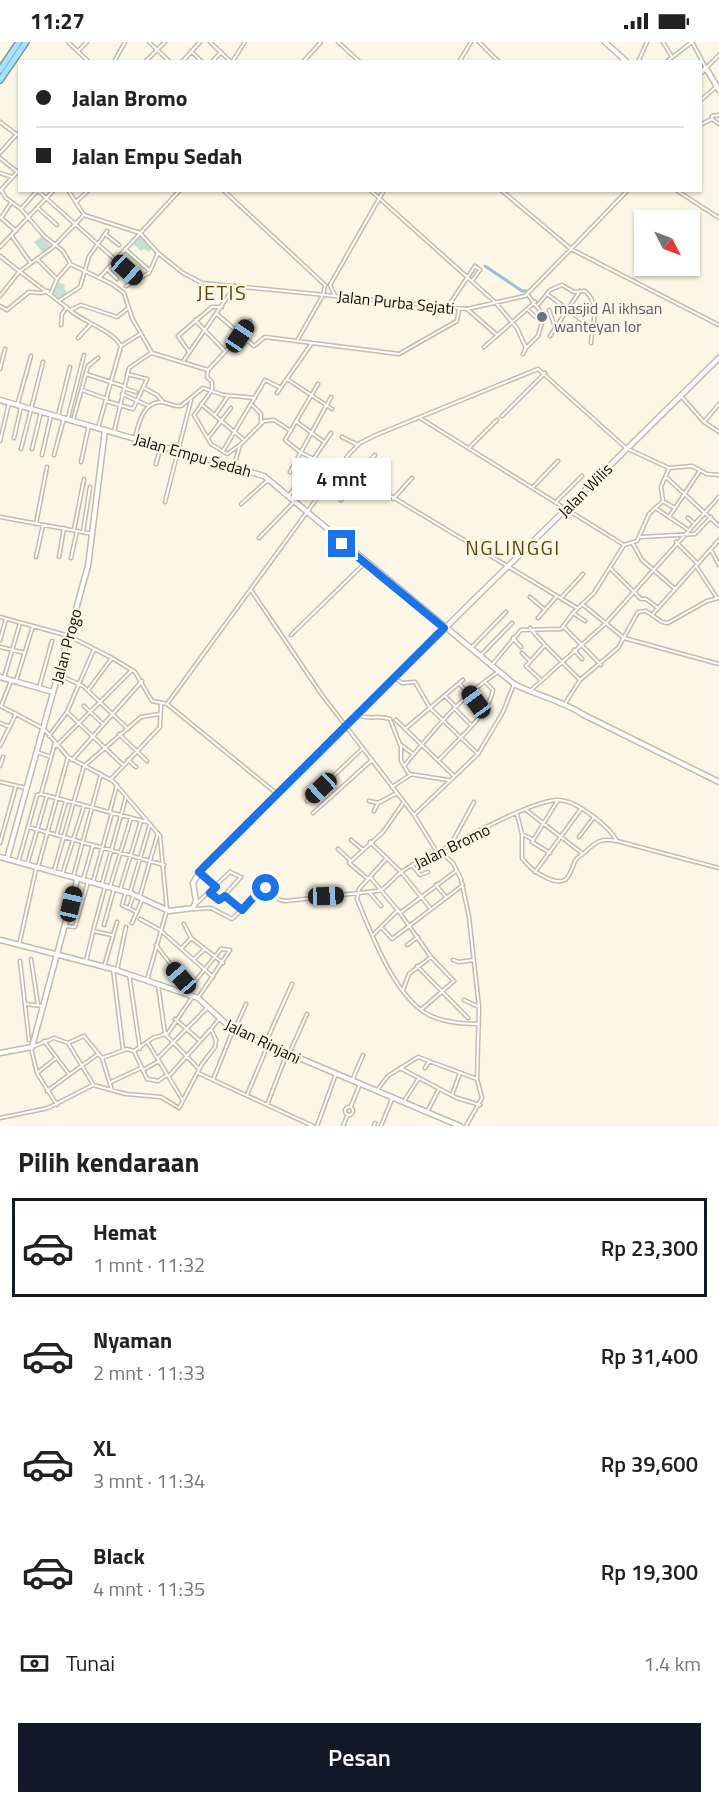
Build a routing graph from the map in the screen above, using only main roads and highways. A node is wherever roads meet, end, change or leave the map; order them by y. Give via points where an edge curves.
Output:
1 (19, 42) edge
2 (26, 42) edge
3 (0, 69) edge
4 (0, 80) edge

1 - 3 highway
2 - 4 highway

